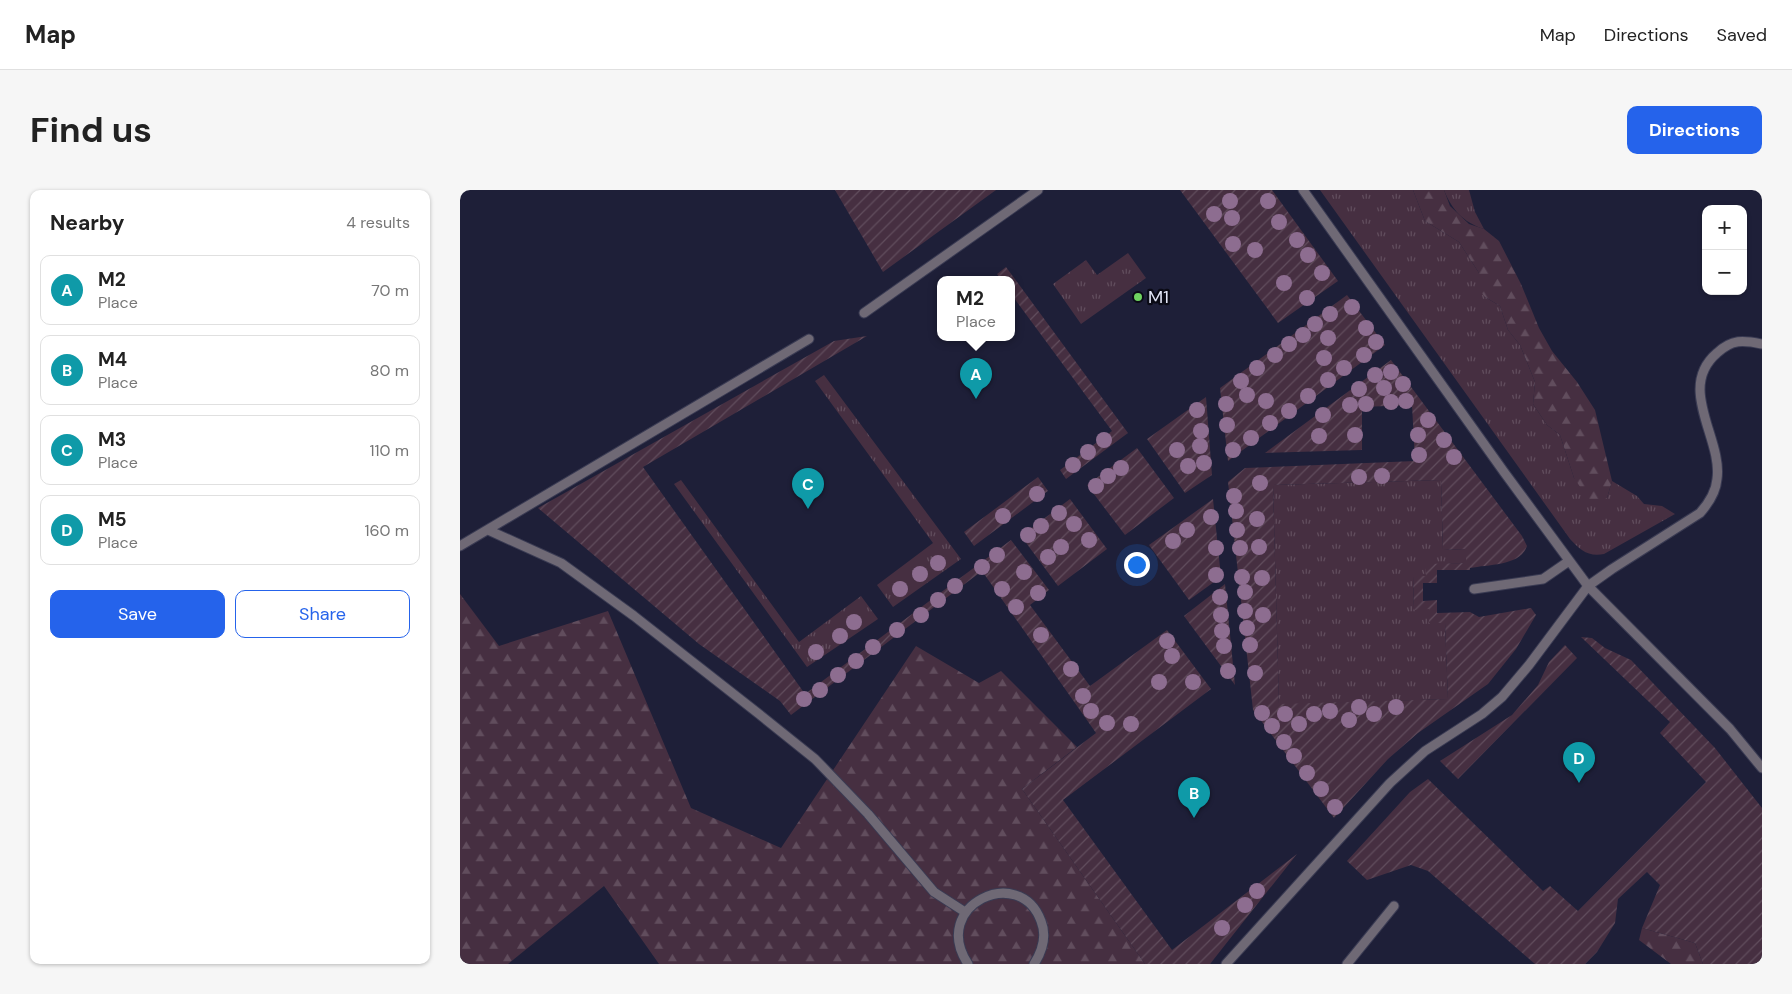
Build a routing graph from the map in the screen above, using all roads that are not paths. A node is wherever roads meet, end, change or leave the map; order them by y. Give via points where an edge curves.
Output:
1 (1038, 190) edge
2 (1303, 190) edge
3 (864, 314) dead end
4 (809, 339) dead end
5 (1762, 344) edge
6 (488, 530) junction
7 (460, 546) edge
8 (1570, 561) junction
9 (1588, 586) junction
10 (1474, 589) dead end
11 (1762, 768) edge
12 (1394, 906) dead end
13 (965, 912) junction
14 (968, 964) edge
15 (1034, 964) edge
16 (1226, 964) edge
17 (1347, 964) edge

1 - 3 lane
2 - 8 lane
4 - 6 lane
5 - 9 lane via 1743,340 1727,344 1711,358 1701,380 1701,406 1717,459 1717,480 1710,500 1700,513
6 - 7 lane
6 - 13 lane via 561,563 759,714 815,759 868,814 934,892
8 - 9 lane
8 - 10 lane via 1543,579
9 - 11 lane via 1730,730
9 - 16 lane via 1502,698 1425,751 1390,783
12 - 17 lane
13 - 14 lane via 958,940 961,954
13 - 15 lane via 988,895 1003,893 1030,903 1044,928 1044,942

